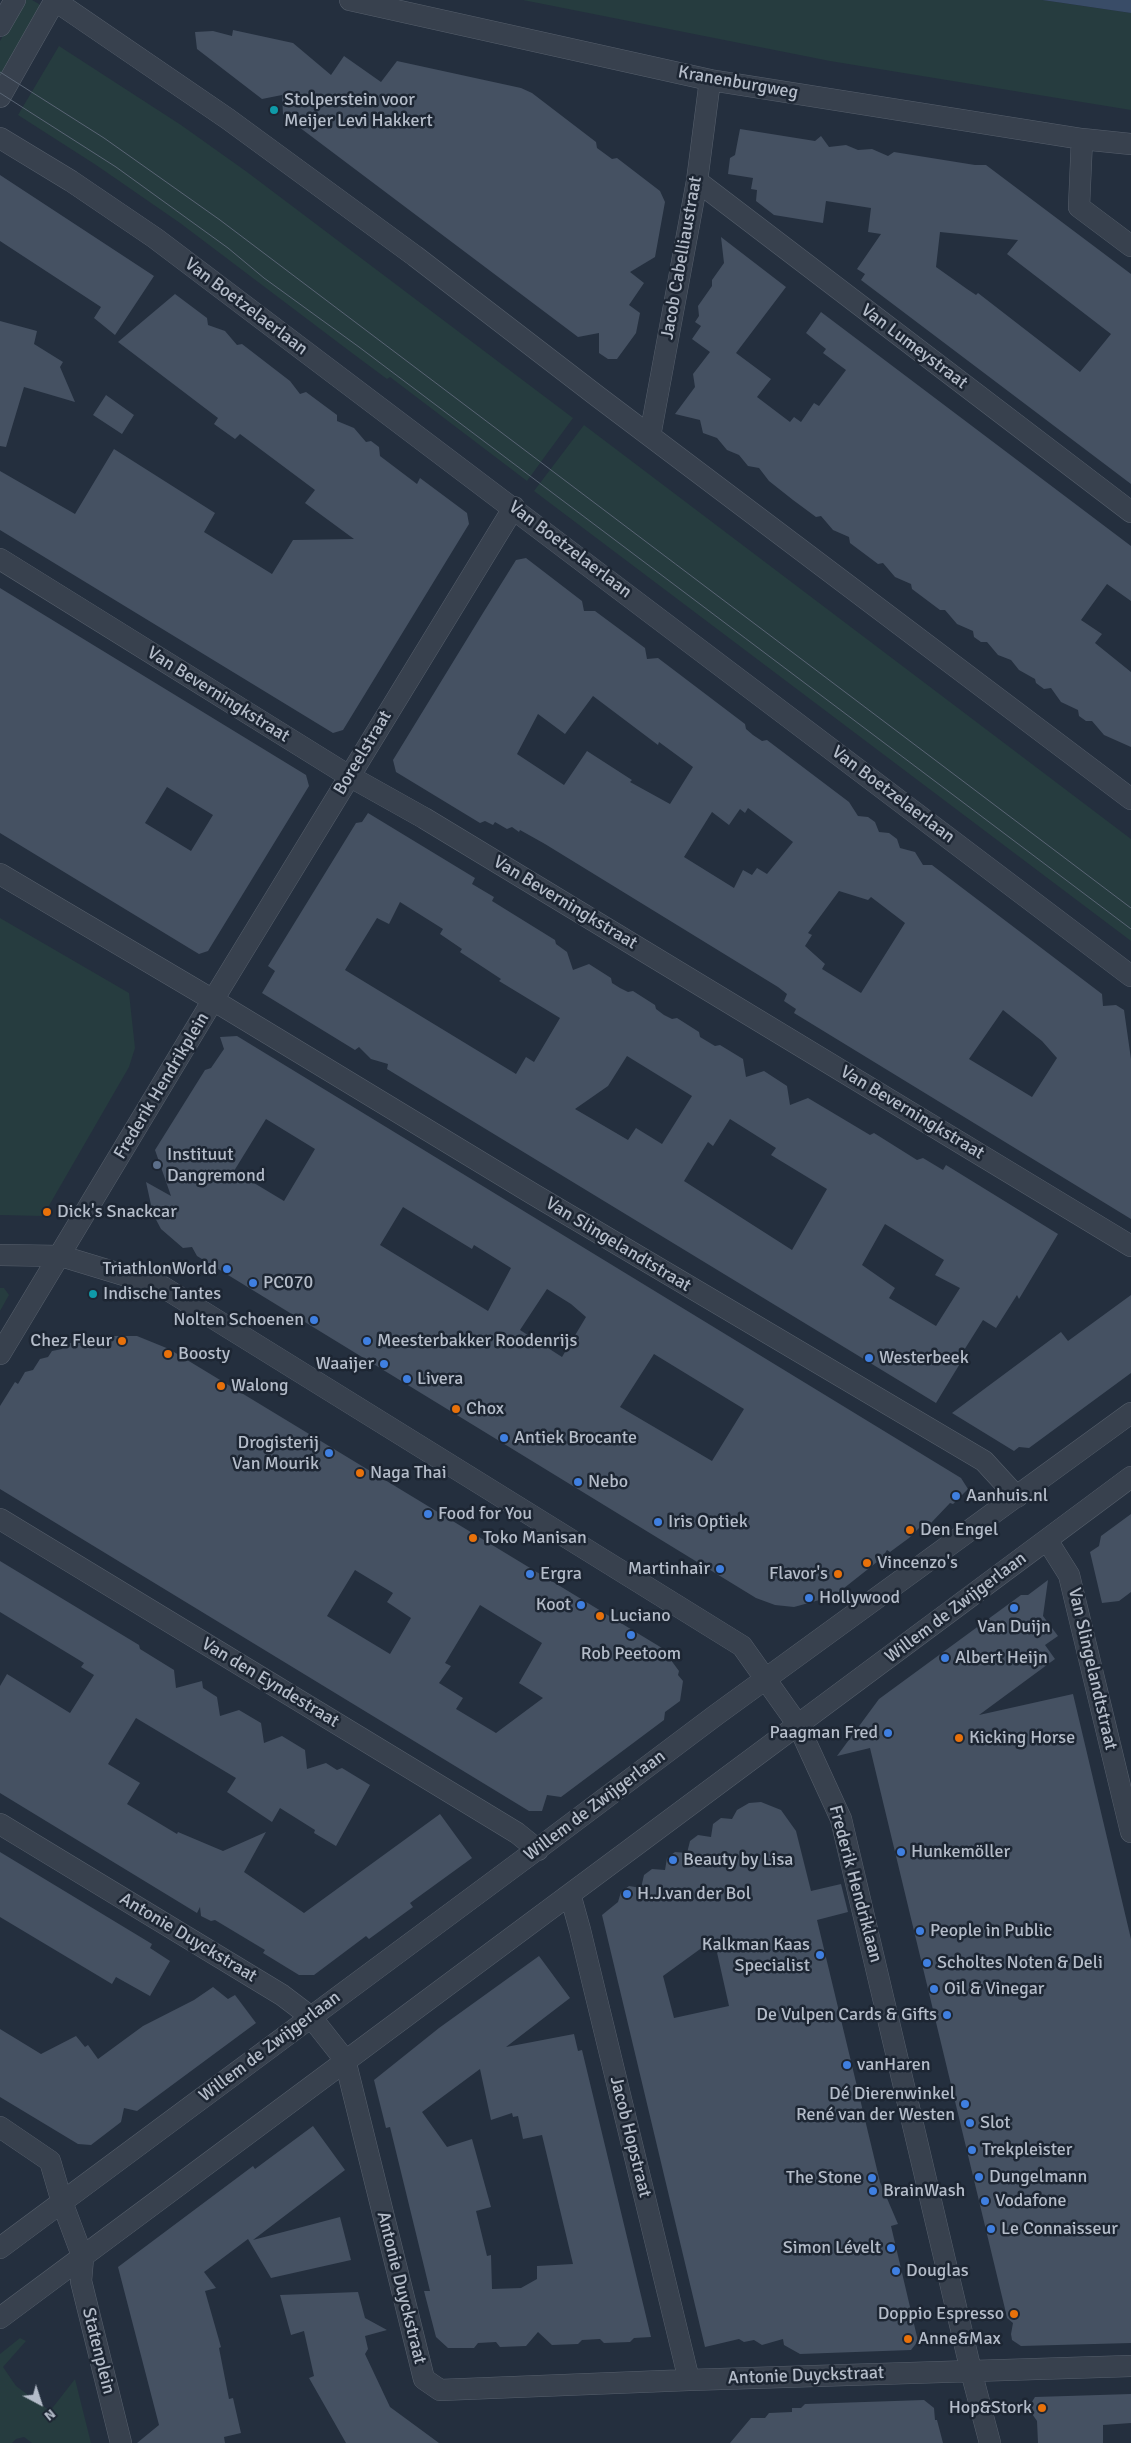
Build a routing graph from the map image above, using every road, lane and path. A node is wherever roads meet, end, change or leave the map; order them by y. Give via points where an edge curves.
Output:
1 (15, 0) edge
2 (54, 0) edge
3 (350, 0) edge
4 (0, 26) edge
5 (710, 80) junction
6 (0, 97) edge
7 (0, 138) edge
8 (1082, 139) junction
9 (1131, 144) edge
10 (697, 181) junction
11 (1131, 246) edge
12 (650, 436) junction
13 (514, 508) junction
14 (1131, 512) edge
15 (0, 559) edge
16 (349, 776) junction
17 (1131, 799) edge
18 (0, 874) edge
19 (1131, 976) edge
20 (213, 1000) junction
21 (1131, 1246) edge
22 (0, 1255) edge
23 (61, 1256) junction
24 (0, 1354) edge
25 (1131, 1412) edge
26 (1131, 1478) edge
27 (1017, 1497) junction
28 (0, 1519) edge
29 (1047, 1540) junction
30 (765, 1681) junction
31 (798, 1725) junction
32 (0, 1824) edge
33 (1131, 1832) edge
34 (538, 1850) junction
35 (570, 1894) junction
36 (311, 2017) junction
37 (345, 2060) junction
38 (0, 2127) edge
39 (62, 2202) junction
40 (0, 2248) edge
41 (83, 2258) junction
42 (0, 2318) edge
43 (1131, 2366) edge
44 (971, 2371) junction
45 (689, 2380) junction
46 (121, 2443) edge
47 (990, 2443) edge

1 - 4 street
2 - 6 street
2 - 12 street via 228,119 399,244
3 - 5 street, Kranenburgweg
5 - 8 street, Kranenburgweg
5 - 10 street, Jacob Cabelliaustraat
7 - 13 street, Van Boetzelaerlaan via 155,238
8 - 9 street, Kranenburgweg
8 - 11 street via 1079,207
10 - 12 street, Jacob Cabelliaustraat
10 - 14 street, Van Lumeystraat
12 - 17 street
13 - 16 street, Boreelstraat
13 - 19 street, Van Boetzelaerlaan
15 - 16 street, Van Beverningkstraat
16 - 20 street, Boreelstraat
16 - 21 street, Van Beverningkstraat via 424,818
18 - 20 street, Frederik Hendrikplein
20 - 23 street, Frederik Hendrikplein
20 - 27 street, Van Slingelandtstraat via 984,1461
22 - 23 street
23 - 24 street, Frederik Hendrikplein
23 - 30 street, Frederik Hendriklaan via 163,1287 742,1646
25 - 27 street, Willem de Zwijgerlaan
26 - 29 street, Willem de Zwijgerlaan
27 - 30 street, Willem de Zwijgerlaan
28 - 34 street, Van den Eyndestraat via 517,1833
29 - 31 street, Willem de Zwijgerlaan
29 - 33 street, Van Slingelandtstraat via 1069,1575
30 - 31 street, Frederik Hendriklaan
30 - 34 street, Willem de Zwijgerlaan
31 - 35 street, Willem de Zwijgerlaan
31 - 44 street, Frederik Hendriklaan via 842,1819
32 - 36 street, Antonie Duyckstraat via 282,1995
34 - 36 street, Willem de Zwijgerlaan
35 - 37 street, Willem de Zwijgerlaan
35 - 45 street, Jacob Hopstraat
36 - 37 street, Antonie Duyckstraat
36 - 39 street, Willem de Zwijgerlaan
37 - 41 street, Willem de Zwijgerlaan
37 - 45 street, Antonie Duyckstraat via 424,2379 440,2390
38 - 39 street, Statenplein via 50,2161
39 - 40 street
39 - 41 street, Statenplein
41 - 42 street
41 - 46 street, Statenplein via 81,2281
43 - 44 street, Antonie Duyckstraat
44 - 45 street, Antonie Duyckstraat
44 - 47 street, Frederik Hendriklaan

